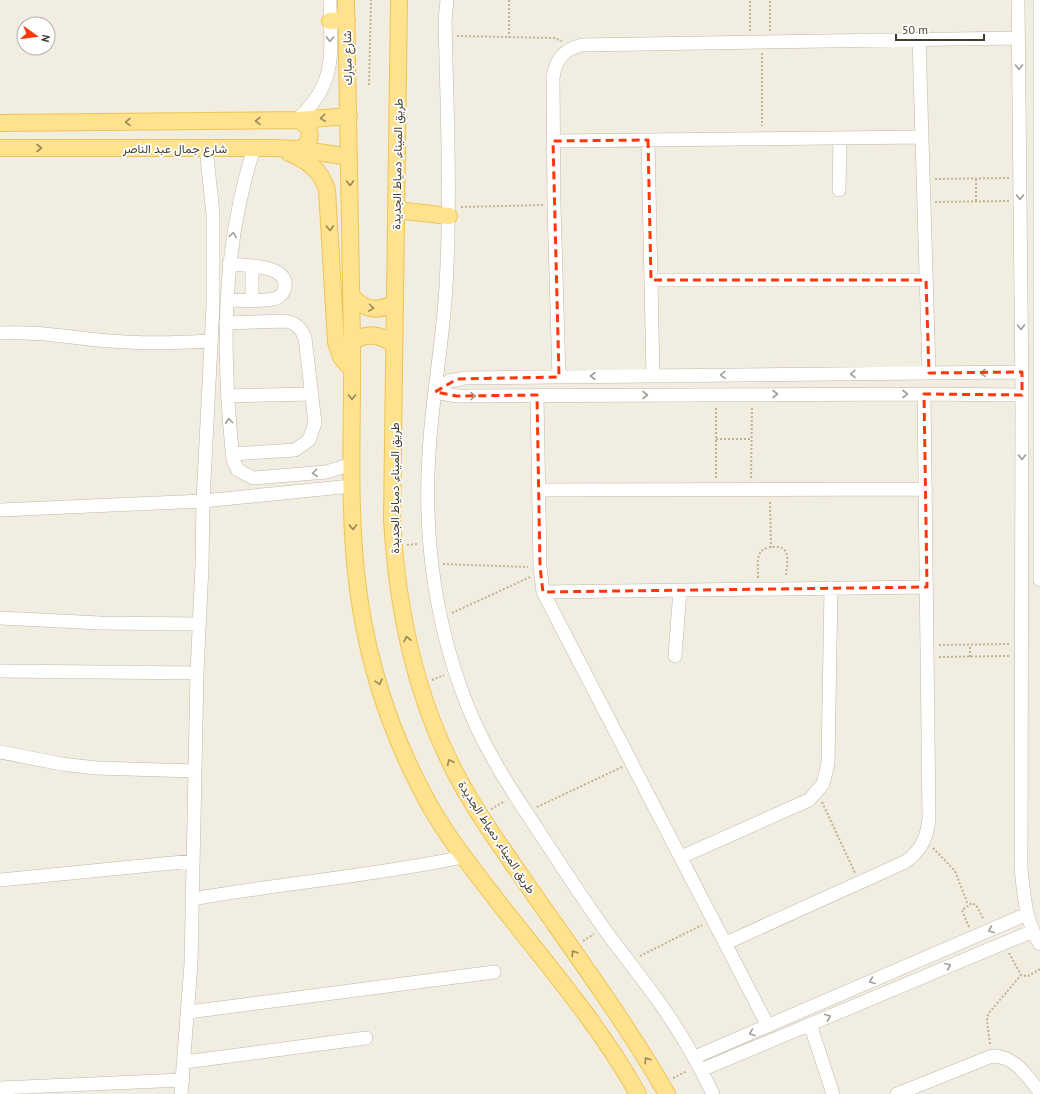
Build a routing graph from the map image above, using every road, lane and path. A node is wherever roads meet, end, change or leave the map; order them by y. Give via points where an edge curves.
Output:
1 (330, 0) edge
2 (346, 0) edge
3 (371, 0) edge
4 (399, 0) edge
5 (447, 0) edge
6 (509, 0) edge
7 (750, 0) edge
8 (770, 0) edge
9 (1018, 0) edge
10 (1040, 0) edge
11 (347, 20) junction
12 (330, 21) junction
13 (446, 36) junction
14 (509, 37) junction
15 (1018, 38) junction
16 (919, 40) junction
17 (760, 42) junction
18 (569, 49) junction
19 (369, 85) dead end
20 (349, 116) junction
21 (297, 120) junction
22 (0, 124) edge
23 (922, 137) junction
24 (762, 138) junction
25 (840, 138) junction
26 (648, 140) junction
27 (553, 141) junction
28 (0, 148) edge
29 (206, 148) junction
30 (254, 148) junction
31 (274, 148) junction
32 (299, 150) junction
33 (349, 157) junction
34 (976, 178) junction
35 (1020, 178) junction
36 (923, 179) junction
37 (839, 190) dead end
38 (976, 201) junction
39 (1020, 201) junction
40 (924, 202) junction
41 (554, 205) junction
42 (397, 210) junction
43 (449, 211) junction
44 (229, 264) junction
45 (252, 266) junction
46 (651, 280) junction
47 (926, 280) junction
48 (351, 295) junction
49 (226, 300) junction
50 (252, 300) junction
51 (395, 302) junction
52 (226, 323) junction
53 (0, 333) edge
54 (211, 341) junction
55 (352, 342) junction
56 (394, 345) junction
57 (352, 370) junction
58 (1022, 372) junction
59 (929, 373) junction
60 (653, 376) junction
61 (560, 377) junction
62 (434, 392) junction
63 (311, 394) junction
64 (716, 394) junction
65 (752, 394) junction
66 (924, 394) junction
67 (537, 395) junction
68 (1022, 395) junction
69 (227, 396) junction
70 (716, 439) junction
71 (752, 439) junction
72 (232, 454) junction
73 (352, 464) junction
74 (352, 486) junction
75 (926, 489) junction
76 (539, 490) junction
77 (716, 490) junction
78 (751, 490) junction
79 (770, 490) junction
80 (203, 501) junction
81 (0, 510) edge
82 (429, 543) junction
83 (393, 547) junction
84 (771, 547) junction
85 (1040, 560) edge
86 (432, 563) junction
87 (540, 570) junction
88 (1040, 580) edge
89 (927, 587) junction
90 (786, 588) junction
91 (831, 588) junction
92 (758, 589) junction
93 (680, 590) junction
94 (543, 592) junction
95 (0, 618) edge
96 (441, 618) junction
97 (199, 624) junction
98 (970, 644) junction
99 (1022, 650) junction
100 (928, 651) junction
101 (675, 656) dead end
102 (970, 657) junction
103 (0, 671) edge
104 (455, 671) junction
105 (197, 673) junction
106 (419, 685) junction
107 (0, 752) edge
108 (632, 763) junction
109 (195, 771) junction
110 (817, 792) junction
111 (514, 796) junction
112 (526, 812) junction
113 (480, 815) junction
114 (925, 840) junction
115 (681, 856) junction
116 (463, 857) junction
117 (193, 861) junction
118 (0, 880) edge
119 (860, 883) junction
120 (192, 899) junction
121 (968, 905) junction
122 (1027, 914) junction
123 (714, 919) junction
124 (603, 928) junction
125 (989, 930) junction
126 (1033, 931) junction
127 (974, 937) junction
128 (726, 943) junction
129 (1004, 943) junction
130 (1040, 944) edge
131 (571, 948) junction
132 (628, 962) junction
133 (1040, 969) edge
134 (494, 972) dead end
135 (1021, 975) junction
136 (189, 1012) junction
137 (810, 1024) junction
138 (768, 1026) junction
139 (366, 1038) dead end
140 (992, 1056) junction
141 (185, 1062) junction
142 (698, 1064) junction
143 (183, 1080) junction
144 (0, 1088) edge
145 (664, 1089) edge
146 (1040, 1092) edge
147 (182, 1094) edge
148 (638, 1094) edge
149 (713, 1094) edge
150 (833, 1094) edge
151 (897, 1094) edge

1 - 12 street
2 - 11 main road, شارع مبارك
3 - 19 path
4 - 42 main road, طريق الميناء, دمياط الجديدة
5 - 13 street
6 - 14 path
7 - 17 path
8 - 17 path
9 - 15 street
10 - 85 street
11 - 12 main road
11 - 20 main road, شارع مبارك
12 -> 21 street via 330,58 326,80 317,99
13 - 14 path
13 - 43 street
14 - 18 path via 554,38 563,41
15 - 16 street
15 -> 35 street
16 - 17 street
16 - 23 street
17 - 18 street via 582,45
17 - 24 path
18 - 27 street via 554,69
20 -> 21 main road
20 - 33 main road
21 -> 22 main road
21 - 32 main road via 306,125 310,134 307,144
23 - 25 street
23 - 36 street
24 - 25 street
24 - 26 street
25 - 37 street
26 - 27 street
26 - 46 street
27 - 41 street
28 -> 29 main road, شارع جمال عبد الناصر
29 - 30 main road, شارع جمال عبد الناصر
29 - 54 street via 213,221
30 - 31 main road, شارع جمال عبد الناصر
44 -> 30 street via 238,208
31 - 32 main road, شارع جمال عبد الناصر
31 -> 57 main road via 310,163 325,182 336,342 341,357
32 - 33 main road, شارع جمال عبد الناصر
33 -> 48 main road
34 - 35 path
34 - 36 path
34 - 38 path
35 -> 39 street
36 - 40 street
38 - 39 path
38 - 40 path
39 -> 58 street
40 - 47 street
41 - 43 path
41 - 61 street
42 - 43 main road
42 - 51 main road, طريق الميناء, دمياط الجديدة
43 - 62 street via 446,294
44 - 45 street
44 - 49 street
45 - 50 street
45 - 50 street via 276,270 283,276 285,285 278,297
46 - 47 street
46 - 60 street
47 - 59 street
48 -> 51 main road via 368,308 382,308
48 - 55 main road
49 - 50 street
49 - 52 street
51 - 56 main road, طريق الميناء, دمياط الجديدة
52 - 63 street via 286,321 296,325 305,338
52 - 69 street
53 - 54 street via 35,333 165,344
54 - 80 street
55 - 56 main road via 370,335 384,338
55 - 57 main road
56 - 83 main road, طريق الميناء, دمياط الجديدة
57 -> 73 main road
58 -> 59 street
58 - 68 street
59 -> 60 street
60 -> 61 street
61 - 62 street via 457,379 448,381
62 -> 67 street via 457,396
62 - 82 street via 427,494
63 - 69 street
63 - 72 street via 314,429 305,444 295,450
64 - 65 street
67 -> 64 street
64 - 70 path
65 -> 66 street
65 - 71 path
66 - 68 street
66 - 75 street
67 - 76 street
68 -> 99 street
72 -> 69 street
70 - 71 path
70 - 77 path
71 - 78 path
73 -> 72 street via 326,472 253,478 238,470 232,460
73 - 74 main road
74 - 80 street
74 -> 116 main road via 352,526 358,589 374,667 387,712 426,799
75 - 79 street
75 - 89 street
76 - 77 street
76 - 87 street
77 - 78 street
78 - 79 street
79 - 84 path
80 - 81 street
80 - 97 street
82 - 83 path
82 - 86 street
106 -> 83 main road, طريق الميناء, دمياط الجديدة via 400,608
84 - 90 path via 778,547 787,553
84 - 92 path via 765,547 758,555
85 - 88 street
86 - 87 path
86 - 96 street
87 - 94 street
87 - 96 path
89 - 91 street
89 - 100 street
90 - 91 street
90 - 92 street
91 - 110 street via 828,763 825,779
92 - 93 street
93 - 94 street
93 - 101 street
94 - 108 street
95 - 97 street
96 - 104 street
97 - 105 street
98 - 99 path
98 - 100 path
98 - 102 path
99 - 102 path
99 - 122 street via 1022,868
100 - 102 path
100 - 114 street via 930,819
103 - 105 street
104 - 106 path
104 - 111 street via 474,721
105 - 109 street
113 -> 106 main road, طريق الميناء, دمياط الجديدة via 457,776 438,736
107 - 109 street via 96,768
108 - 112 path
108 - 115 street
109 - 117 street
110 - 115 street via 809,800
110 - 119 path
111 - 112 street
111 - 113 path
112 - 124 street
113 - 131 main road, طريق الميناء, دمياط الجديدة
114 - 119 street via 917,853 905,862
114 - 121 path via 956,871
115 - 123 street
116 - 120 street via 418,866
116 - 148 main road via 595,1027
117 - 118 street
117 - 120 street
119 - 128 street
120 - 136 street
121 - 125 path via 976,905
121 - 127 path via 963,912
122 -> 125 street
122 - 126 street
123 - 128 street
123 - 132 path
124 - 131 path
124 - 132 street
125 - 127 street
126 - 129 street
126 - 130 street
127 -> 138 street
128 - 138 street
129 - 135 path
137 -> 129 street
145 -> 131 main road, طريق الميناء, دمياط الجديدة via 618,1015
132 - 142 street via 655,996
133 - 135 path via 1028,976
134 - 136 street
135 - 140 path via 988,1014 987,1026
136 - 141 street
137 - 142 street
137 - 150 street
138 -> 142 street
139 - 141 street
140 - 146 street via 1007,1058 1014,1062
140 - 151 street
141 - 143 street
142 - 145 path
142 - 149 street
143 - 144 street
143 - 147 street

